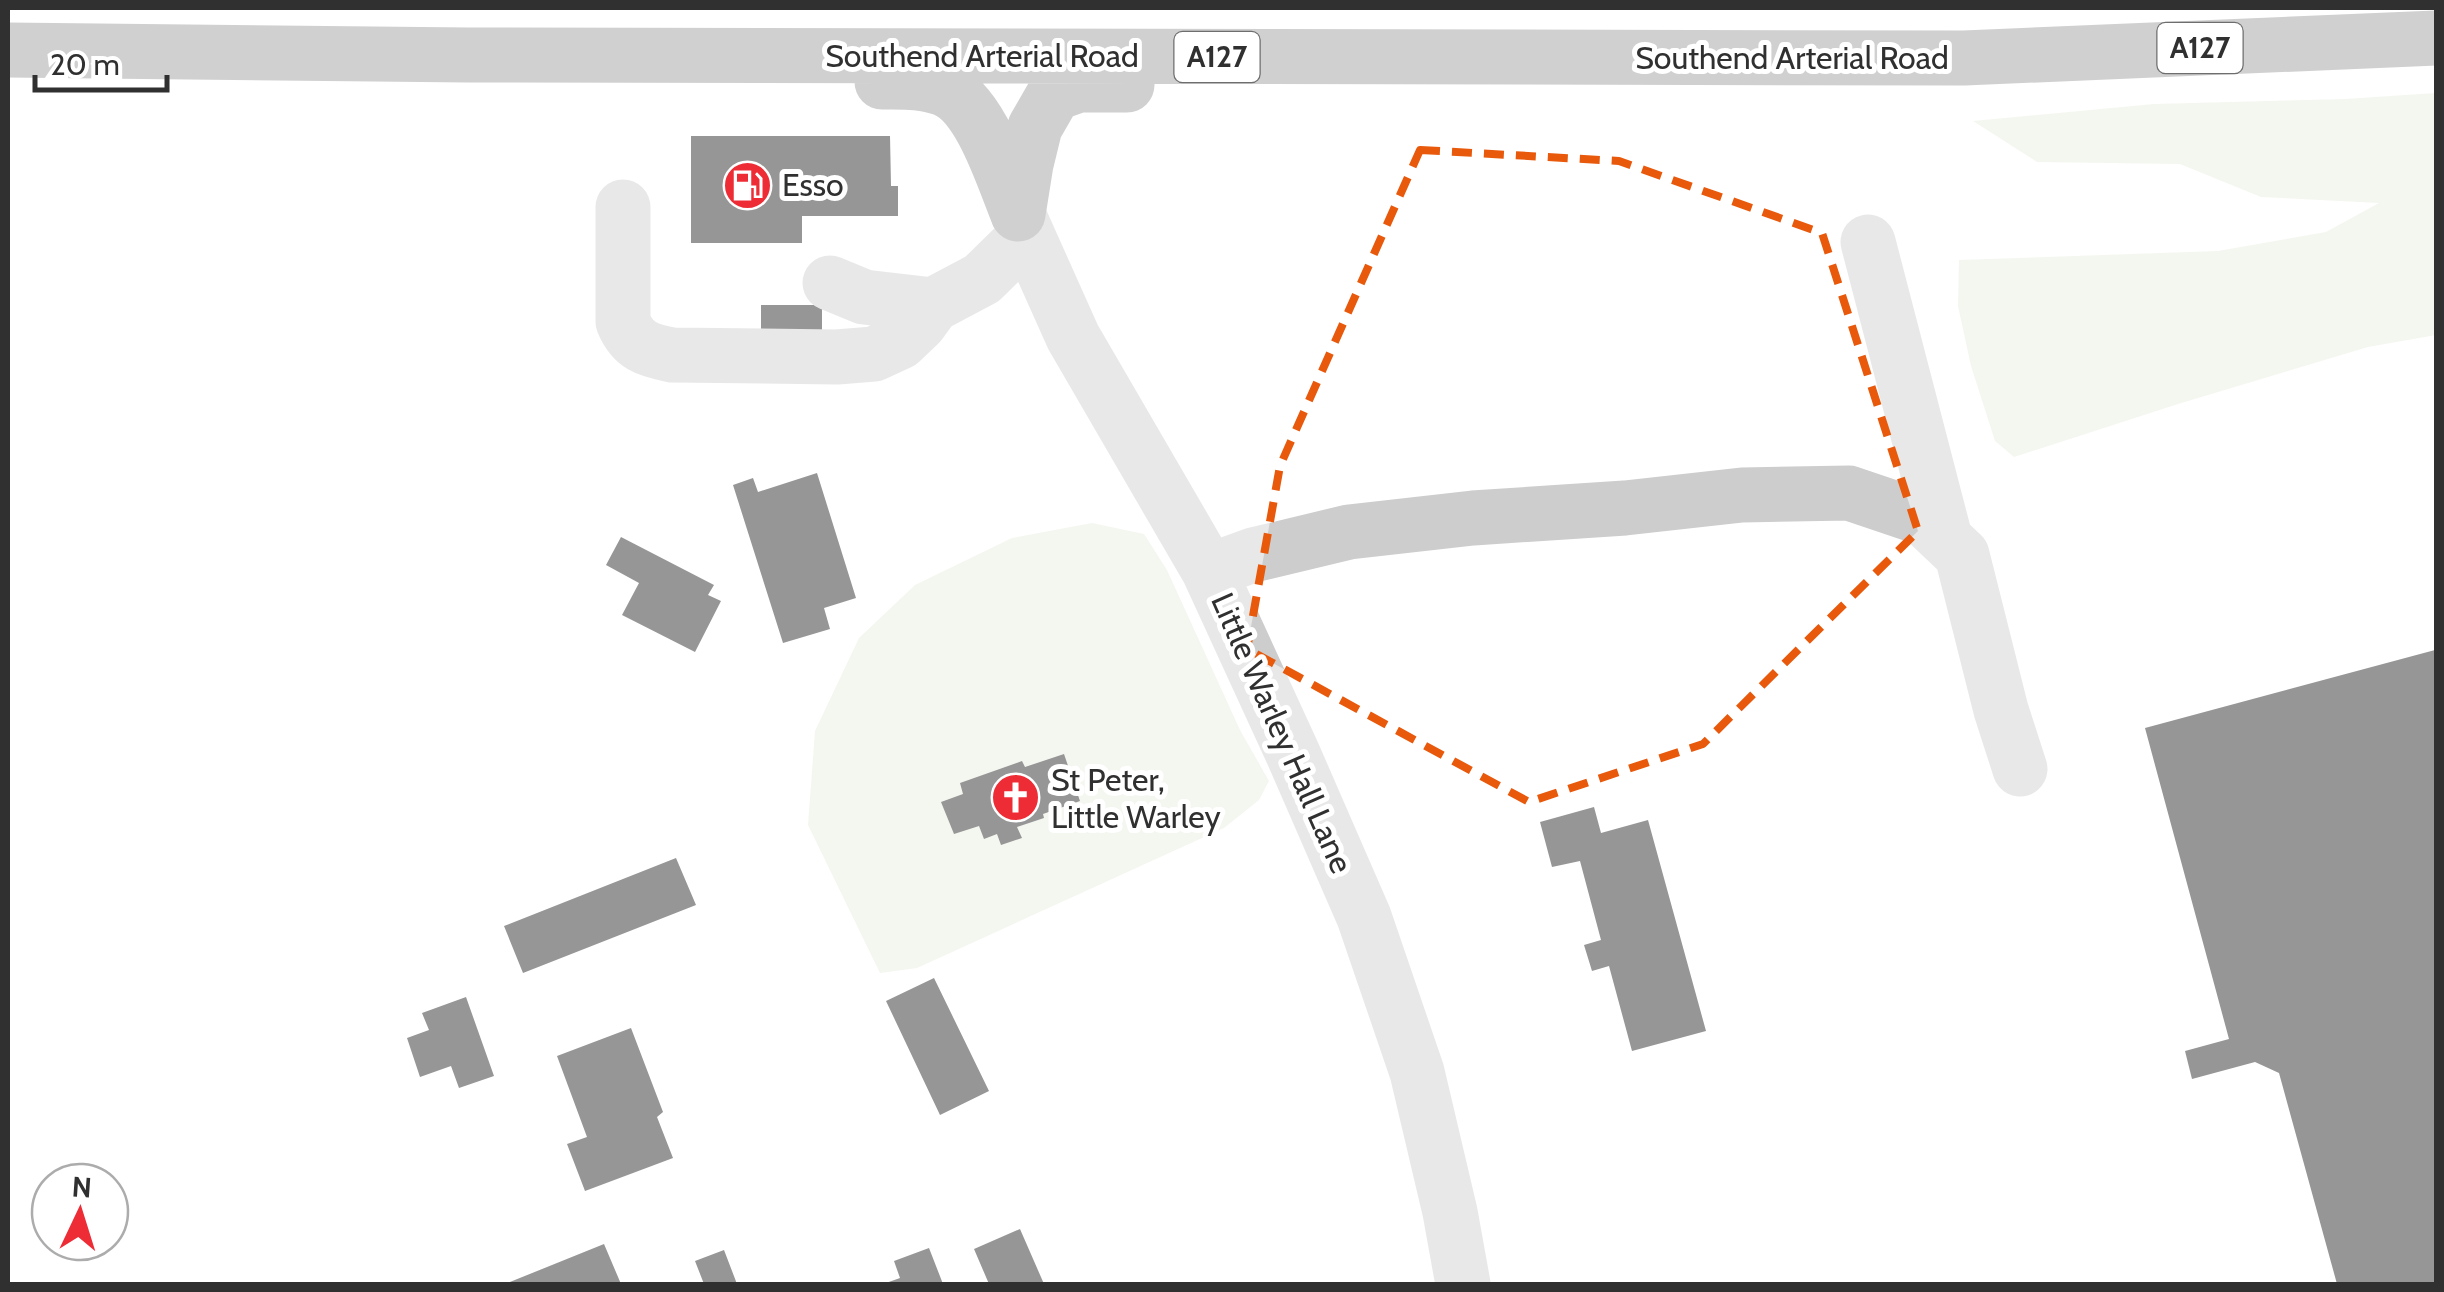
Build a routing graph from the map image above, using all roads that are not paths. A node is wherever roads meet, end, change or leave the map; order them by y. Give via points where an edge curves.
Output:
1 (2436, 38) edge
2 (8, 50) edge
3 (470, 55) junction
4 (1964, 58) junction
5 (623, 207) dead end
6 (1022, 224) junction
7 (1868, 242) dead end
8 (830, 283) dead end
9 (933, 305) junction
10 (1945, 538) junction
11 (1209, 571) junction
12 (2020, 769) dead end
13 (1463, 1284) edge

1 - 4 highway, Southend Arterial Road / A127
2 - 3 highway, Southend Arterial Road / A127
3 - 4 highway, Southend Arterial Road / A127
3 - 6 highway via 672,79 924,83 947,90 973,114
4 - 6 highway via 1519,87 1079,85 1054,94 1035,127
5 - 9 street via 622,322 639,347 672,355 874,354 900,342
6 - 9 street via 982,279
6 - 11 street, Little Warley Hall Lane via 1072,337
7 - 10 street
8 - 9 street via 864,297
10 - 11 street via 1924,518 1849,493 1742,495 1348,532
10 - 12 street via 1962,555
11 - 13 street, Little Warley Hall Lane via 1364,917 1417,1072

